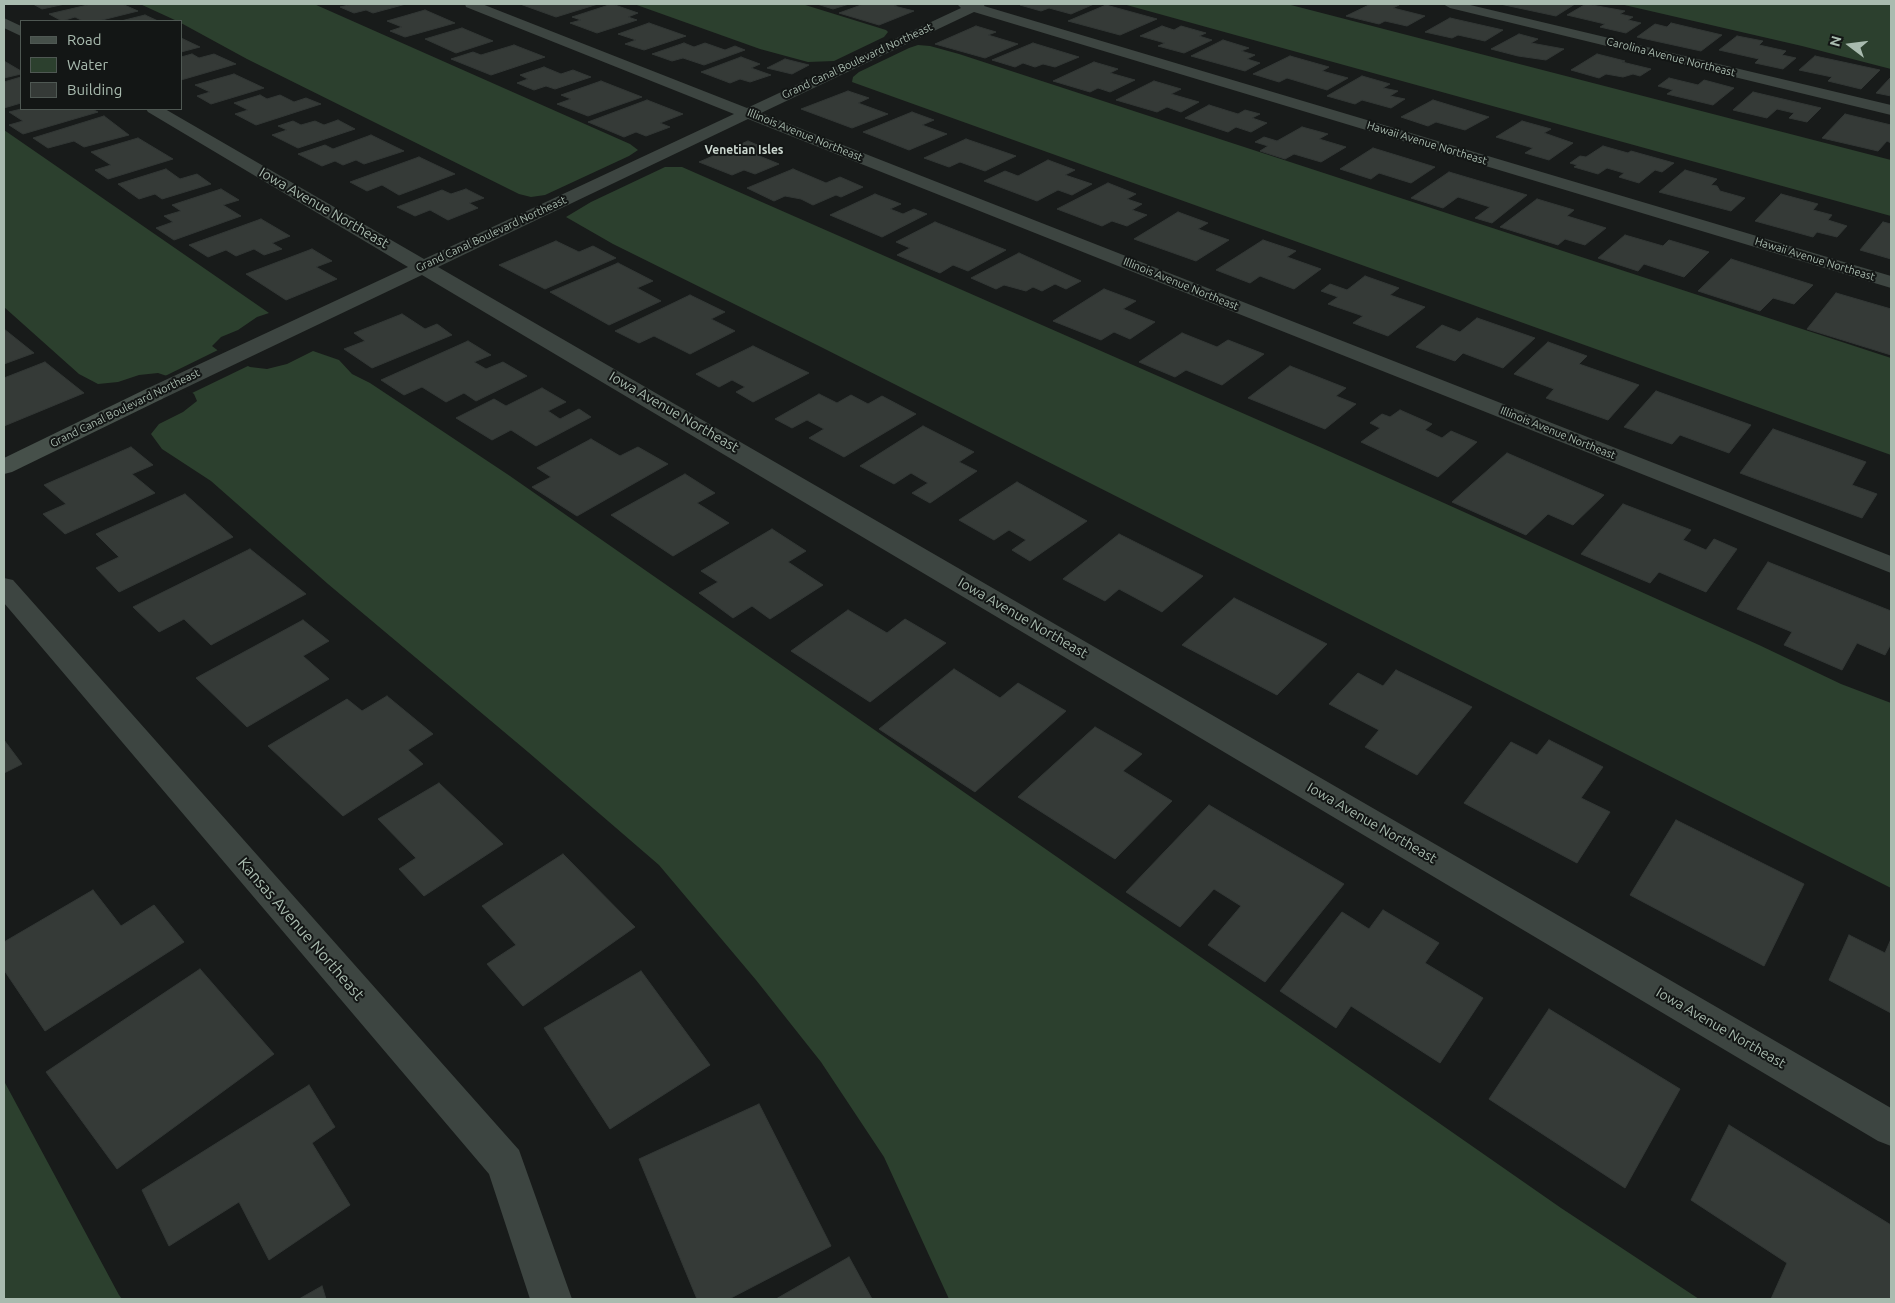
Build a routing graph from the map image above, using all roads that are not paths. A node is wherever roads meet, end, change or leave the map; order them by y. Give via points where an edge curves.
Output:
1 (471, 4) edge
2 (1450, 4) edge
3 (971, 5) edge
4 (4, 22) edge
5 (20, 31) edge
6 (156, 110) edge
7 (1891, 110) edge
8 (748, 112) junction
9 (425, 266) junction
10 (1891, 282) edge
11 (154, 394) joint
12 (4, 467) edge
13 (1891, 565) edge
14 (4, 586) edge
15 (1891, 1128) edge
16 (551, 1299) edge

1 - 8 street, Illinois Avenue Northeast
2 - 7 street, Carolina Avenue Northeast
3 - 8 street, Grand Canal Boulevard Northeast
3 - 10 street, Hawaii Avenue Northeast
4 - 5 street
6 - 9 street, Iowa Avenue Northeast
8 - 9 street, Grand Canal Boulevard Northeast
8 - 13 street, Illinois Avenue Northeast
9 - 11 street, Grand Canal Boulevard Northeast
9 - 15 street, Iowa Avenue Northeast
11 - 12 street, Grand Canal Boulevard Northeast
14 - 16 street, Kansas Avenue Northeast via 505,1163

